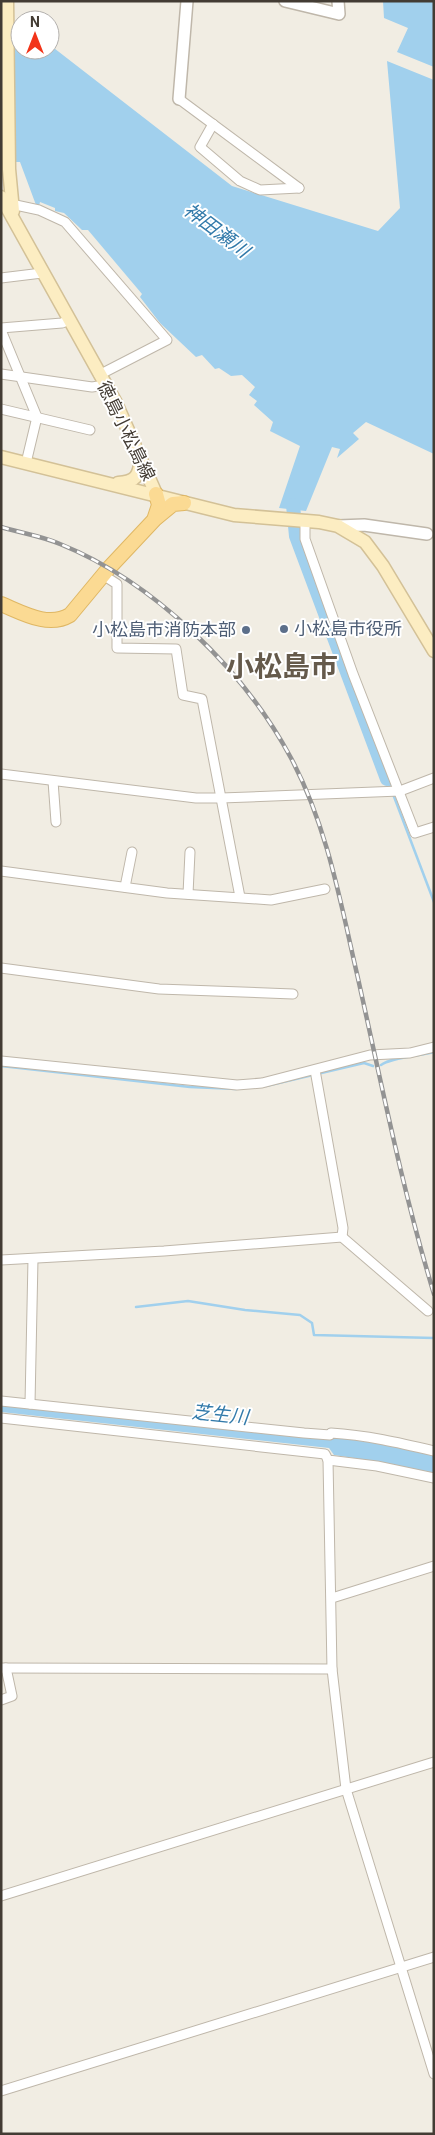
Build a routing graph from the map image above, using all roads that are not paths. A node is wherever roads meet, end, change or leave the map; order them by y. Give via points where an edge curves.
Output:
1 (7, 1) edge
2 (188, 1) edge
3 (285, 1) edge
4 (338, 1) edge
5 (179, 99) joint
6 (213, 124) junction
7 (9, 167) junction
8 (1, 180) edge
9 (6, 200) edge
10 (42, 273) junction
11 (1, 278) edge
12 (69, 320) junction
13 (1, 329) edge
14 (1, 374) edge
15 (19, 375) junction
16 (102, 380) junction
17 (1, 410) edge
18 (37, 417) junction
19 (90, 430) dead end
20 (1, 457) edge
21 (141, 458) junction
22 (26, 463) junction
23 (113, 483) junction
24 (156, 494) junction
25 (184, 503) junction
26 (154, 520) junction
27 (304, 520) junction
28 (338, 526) junction
29 (431, 533) edge
30 (103, 575) junction
31 (1, 604) edge
32 (434, 651) edge
33 (1, 774) edge
34 (434, 778) edge
35 (53, 781) junction
36 (398, 790) junction
37 (222, 798) junction
38 (56, 822) dead end
39 (434, 827) edge
40 (132, 852) dead end
41 (190, 852) dead end
42 (1, 871) edge
43 (125, 887) junction
44 (325, 889) dead end
45 (188, 894) junction
46 (240, 897) junction
47 (1, 968) edge
48 (294, 994) dead end
49 (434, 1048) edge
50 (1, 1062) edge
51 (316, 1073) junction
52 (342, 1237) junction
53 (33, 1259) junction
54 (1, 1260) edge
55 (428, 1311) dead end
56 (1, 1401) edge
57 (30, 1404) junction
58 (1, 1418) edge
59 (434, 1452) edge
60 (328, 1460) junction
61 (434, 1478) edge
62 (434, 1566) edge
63 (332, 1598) junction
64 (4, 1668) edge
65 (332, 1669) junction
66 (1, 1700) edge
67 (434, 1762) edge
68 (346, 1789) junction
69 (1, 1896) edge
70 (434, 1957) edge
71 (401, 1967) junction
72 (434, 2074) edge
73 (1, 2091) edge

1 - 7 main road
2 - 5 street
3 - 4 street via 339,14
5 - 6 street
6 - 6 street via 200,147 240,181 260,190 299,188
7 - 8 main road
7 - 9 main road
9 - 10 main road, 徳島小松島線
9 - 16 street via 65,222 167,340
10 - 11 street
10 - 12 main road, 徳島小松島線
12 - 13 street
12 - 16 main road, 徳島小松島線
13 - 15 street
14 - 15 street
15 - 16 street via 92,387
15 - 18 street
16 - 21 main road, 徳島小松島線
17 - 18 street
18 - 19 street
18 - 22 street
20 - 22 main road
21 - 23 main road via 135,480
21 - 24 main road, 徳島小松島線
22 - 23 main road
23 - 24 main road
24 - 25 main road, 徳島小松島線
24 - 26 main road via 159,505
25 - 26 main road via 173,504
25 - 27 main road, 徳島小松島線 via 234,515
26 - 30 main road
27 - 28 main road, 徳島小松島線
27 - 36 street via 305,538
28 - 29 street via 364,525
28 - 32 main road, 徳島小松島線 via 365,542
30 - 31 main road via 70,615 62,620 52,622
30 - 37 street via 117,584 117,648 171,648 178,652 183,694 202,699
33 - 35 street
34 - 36 street
35 - 37 street via 196,798
35 - 38 street
36 - 37 street
36 - 39 street via 416,833
37 - 46 street
40 - 43 street
41 - 45 street
42 - 43 street
43 - 45 street
44 - 46 street via 271,900
45 - 46 street
47 - 48 street via 159,989
49 - 51 street via 370,1055
50 - 51 street via 237,1086
51 - 52 street
52 - 53 street
52 - 55 street
53 - 54 street
53 - 57 street
56 - 57 street
57 - 59 street via 304,1433 345,1434
58 - 60 street via 325,1454
60 - 61 street
60 - 63 street
62 - 63 street
63 - 65 street
64 - 65 street
64 - 66 street via 12,1696
65 - 68 street
67 - 68 street
68 - 69 street
68 - 71 street
70 - 71 street
71 - 72 street
71 - 73 street

